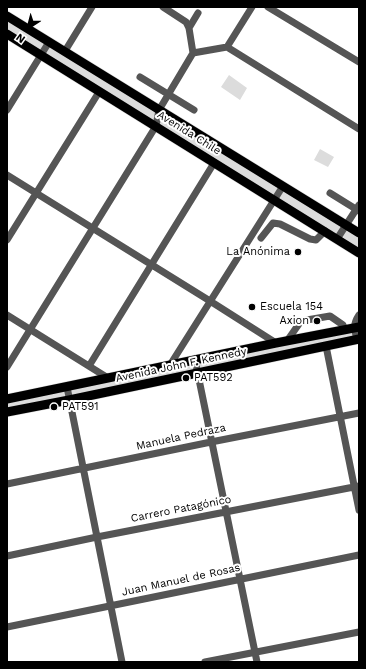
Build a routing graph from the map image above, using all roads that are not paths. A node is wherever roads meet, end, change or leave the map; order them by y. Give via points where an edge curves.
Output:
1 (92, 7) edge
2 (163, 7) edge
3 (252, 7) edge
4 (268, 7) edge
5 (198, 13) dead end
6 (7, 16) edge
7 (189, 28) junction
8 (7, 34) edge
9 (49, 42) junction
10 (227, 47) junction
11 (65, 51) junction
12 (193, 53) junction
13 (41, 55) junction
14 (359, 62) edge
15 (140, 77) dead end
16 (99, 92) junction
17 (168, 94) junction
18 (7, 110) edge
19 (159, 110) junction
20 (194, 110) dead end
21 (156, 126) junction
22 (359, 129) edge
23 (214, 163) junction
24 (7, 175) edge
25 (283, 186) junction
26 (330, 193) dead end
27 (36, 194) junction
28 (274, 200) junction
29 (358, 208) edge
30 (346, 225) junction
31 (93, 229) junction
32 (325, 231) junction
33 (359, 233) edge
34 (261, 238) dead end
35 (336, 239) junction
36 (7, 240) edge
37 (359, 253) edge
38 (151, 264) junction
39 (210, 301) junction
40 (7, 315) edge
41 (359, 315) edge
42 (353, 328) edge
43 (31, 329) junction
44 (358, 339) edge
45 (287, 341) junction
46 (276, 343) junction
47 (326, 346) junction
48 (195, 360) junction
49 (170, 365) junction
50 (89, 366) junction
51 (7, 367) edge
52 (197, 373) junction
53 (108, 378) junction
54 (67, 387) junction
55 (7, 400) edge
56 (69, 400) junction
57 (7, 412) edge
58 (359, 413) edge
59 (340, 417) junction
60 (211, 442) junction
61 (83, 469) junction
62 (7, 484) edge
63 (357, 486) edge
64 (359, 510) edge
65 (226, 511) junction
66 (97, 537) junction
67 (359, 555) edge
68 (7, 556) edge
69 (240, 579) junction
70 (110, 606) junction
71 (7, 627) edge
72 (359, 632) edge
73 (254, 652) junction
74 (122, 662) edge
75 (205, 662) edge
76 (257, 662) edge

1 - 11 street
2 - 7 street via 186,22
3 - 10 street
4 - 14 street
5 - 7 street
6 - 9 main road, Avenida Chile
7 - 12 street
8 - 13 main road, Avenida Chile
9 - 11 main road, Avenida Chile
9 - 13 street
10 - 12 street
10 - 22 street
11 - 19 main road, Avenida Chile
12 - 17 street
13 - 16 main road, Avenida Chile
13 - 18 street
15 - 17 street
16 - 21 main road, Avenida Chile
16 - 27 street
17 - 19 street
17 - 20 street
19 - 21 street
19 - 25 main road, Avenida Chile
21 - 23 main road, Avenida Chile
21 - 31 street
23 - 28 main road, Avenida Chile
23 - 38 street
24 - 27 street
25 - 28 street
25 - 30 main road, Avenida Chile
26 - 29 street
27 - 31 street
27 - 36 street
28 - 32 main road, Avenida Chile
28 - 39 street
29 - 30 street
30 - 33 main road, Avenida Chile
30 - 35 street
31 - 38 street
31 - 43 street
32 - 34 street via 316,240 273,223
32 - 35 main road, Avenida Chile
35 - 37 main road, Avenida Chile
38 - 39 street
38 - 50 street
39 - 46 street
39 - 49 street
40 - 43 street
41 - 42 street
42 - 44 street
42 - 45 main road, Avenida John F. Kennedy
42 - 45 street via 330,316 301,321
43 - 50 street
43 - 51 street
44 - 47 main road, Avenida John F. Kennedy
45 - 46 main road, Avenida John F. Kennedy
46 - 48 main road, Avenida John F. Kennedy
47 - 52 main road, Avenida John F. Kennedy
47 - 59 street
48 - 49 main road, Avenida John F. Kennedy
48 - 52 street
49 - 53 main road, Avenida John F. Kennedy
50 - 53 street
52 - 56 main road, Avenida John F. Kennedy
52 - 60 street
53 - 54 main road, Avenida John F. Kennedy
54 - 55 main road, Avenida John F. Kennedy
54 - 56 street
56 - 57 main road, Avenida John F. Kennedy
56 - 61 street
58 - 59 street, Manuela Pedraza
59 - 60 street, Manuela Pedraza
59 - 63 street
60 - 61 street, Manuela Pedraza
60 - 65 street
61 - 62 street, Manuela Pedraza
61 - 66 street
63 - 64 street
63 - 65 street, Carrero Patagónico
65 - 66 street, Carrero Patagónico
65 - 69 street
66 - 68 street, Carrero Patagónico
66 - 70 street
67 - 69 street, Juan Manuel de Rosas
69 - 70 street, Juan Manuel de Rosas
69 - 73 street
70 - 71 street, Juan Manuel de Rosas
70 - 74 street
72 - 73 street
73 - 75 street
73 - 76 street

